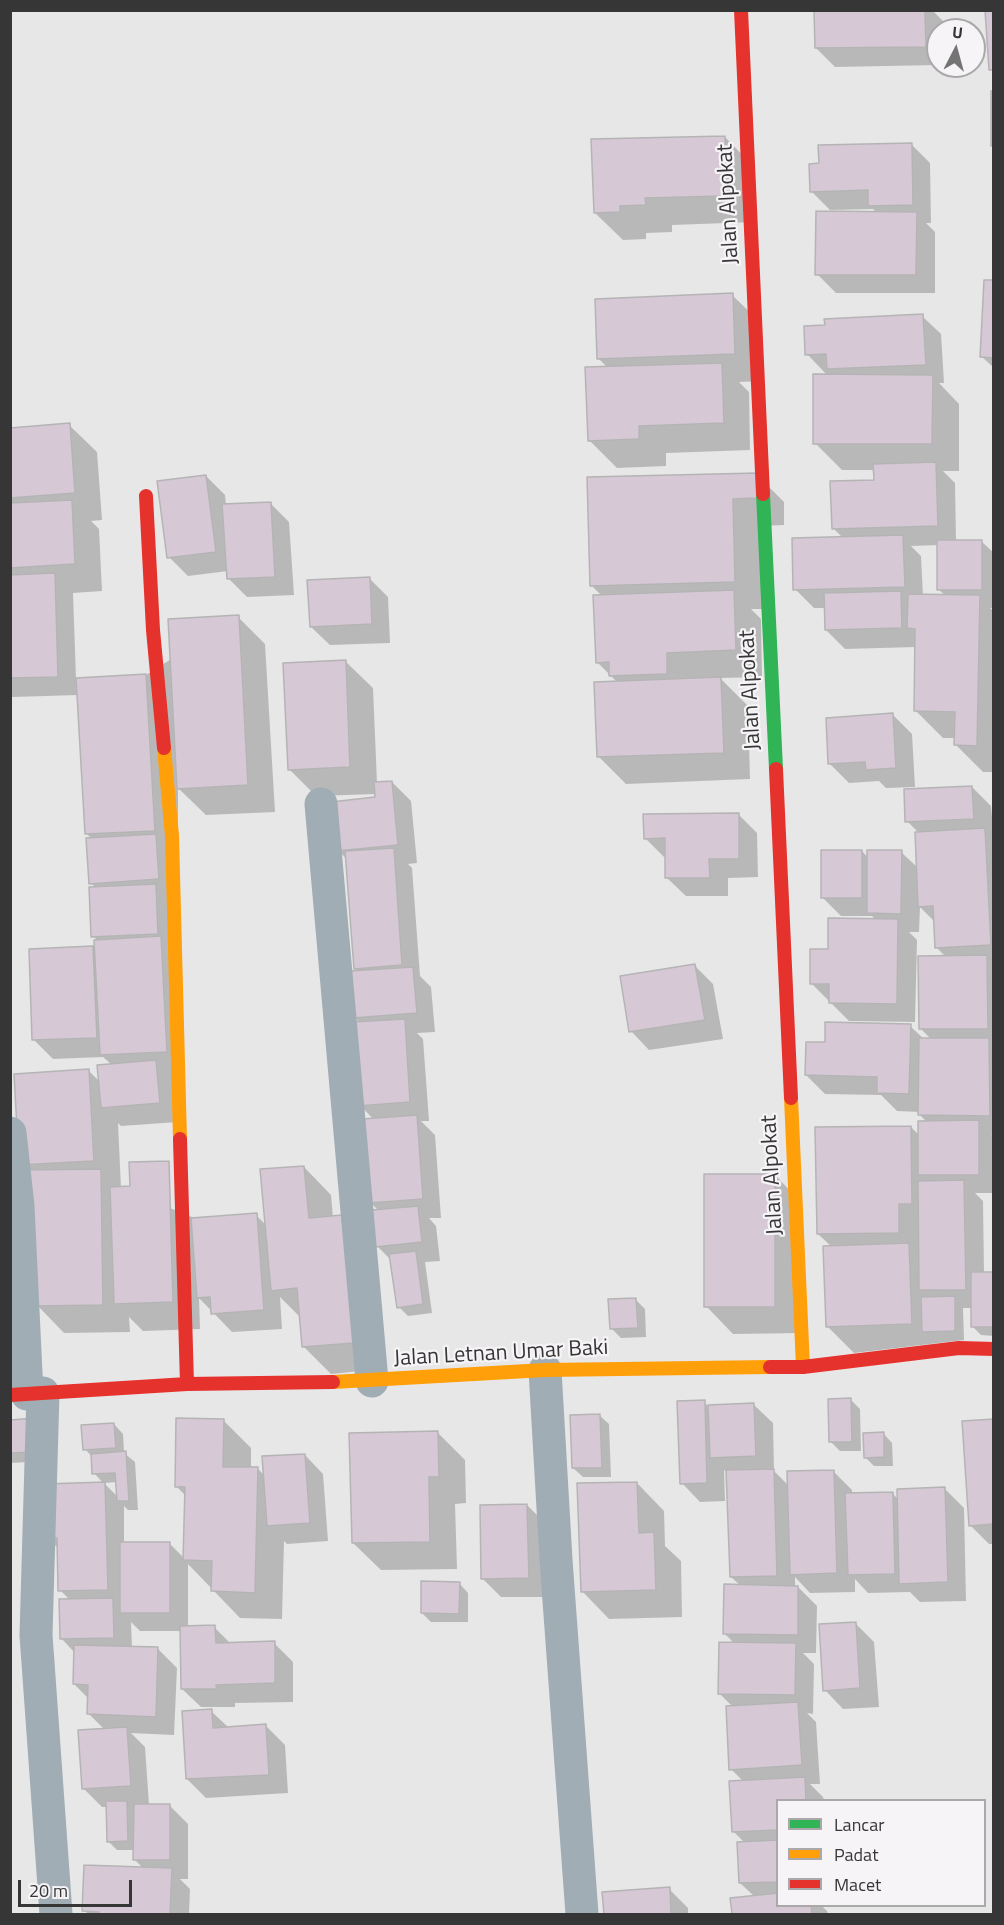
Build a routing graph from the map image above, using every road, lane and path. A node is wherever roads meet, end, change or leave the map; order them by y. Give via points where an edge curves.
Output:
1 (741, 10) edge
2 (146, 496) dead end
3 (321, 804) dead end
4 (10, 1133) edge
5 (993, 1349) edge
6 (803, 1367) junction
7 (545, 1370) junction
8 (372, 1381) junction
9 (187, 1384) junction
10 (27, 1394) edge
11 (56, 1914) edge
12 (582, 1914) edge

1 - 6 street, Jalan Alpokat
2 - 9 street via 153,630 172,836
3 - 8 street
4 - 10 street via 18,1206
5 - 6 street, Jalan Letnan Umar Baki via 959,1348
6 - 7 street, Jalan Letnan Umar Baki
7 - 8 street, Jalan Letnan Umar Baki
7 - 12 street
8 - 9 street, Jalan Letnan Umar Baki
9 - 10 street, Jalan Letnan Umar Baki
10 - 11 street via 36,1635

